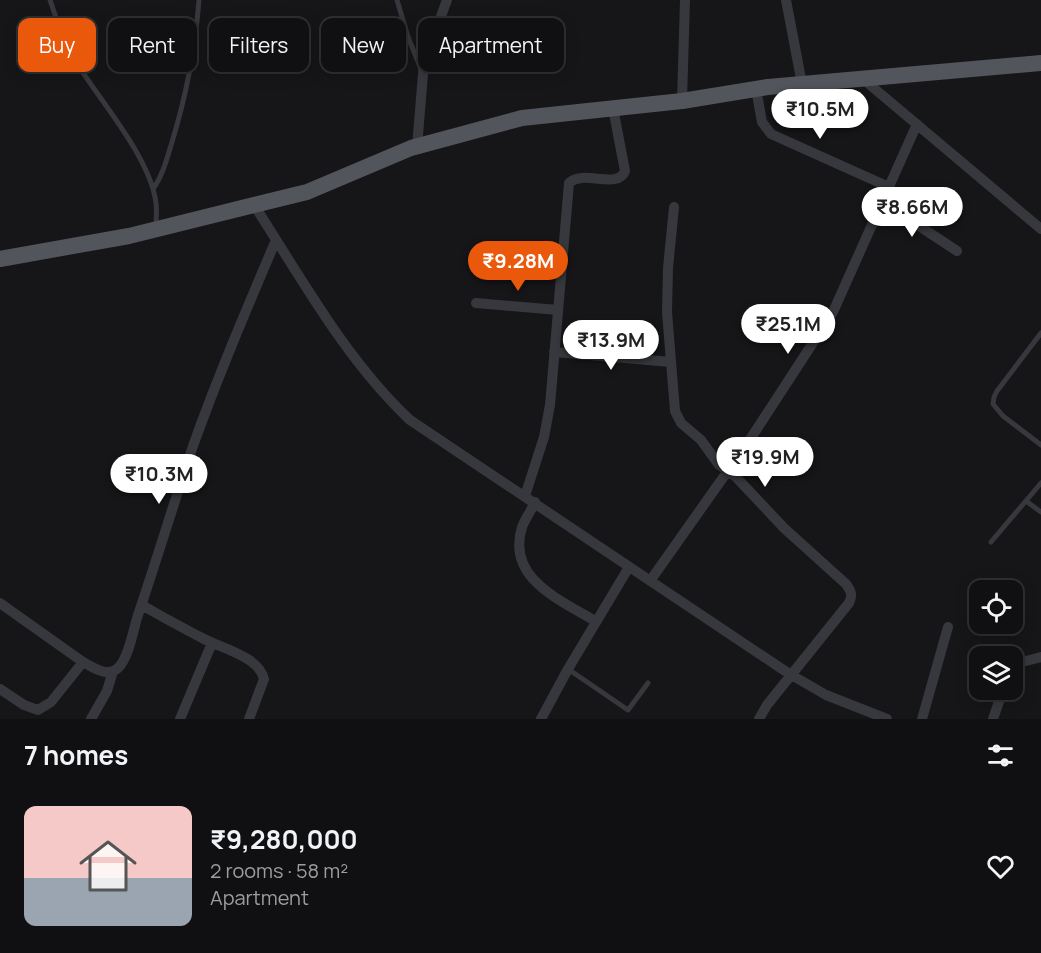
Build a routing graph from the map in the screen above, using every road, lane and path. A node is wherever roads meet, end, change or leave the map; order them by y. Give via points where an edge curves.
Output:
1 (50, 0) edge
2 (199, 0) edge
3 (397, 0) edge
4 (447, 0) edge
5 (685, 0) edge
6 (786, 0) edge
7 (1041, 63) edge
8 (423, 73) junction
9 (863, 79) junction
10 (802, 84) junction
11 (756, 89) junction
12 (682, 101) junction
13 (613, 108) junction
14 (917, 124) junction
15 (417, 147) junction
16 (889, 188) junction
17 (153, 189) junction
18 (883, 202) junction
19 (254, 205) junction
20 (674, 207) dead end
21 (156, 229) junction
22 (1041, 229) edge
23 (276, 240) junction
24 (957, 251) dead end
25 (0, 259) edge
26 (476, 303) dead end
27 (558, 310) junction
28 (1041, 333) edge
29 (554, 352) junction
30 (671, 362) junction
31 (1041, 445) edge
32 (728, 472) junction
33 (1041, 483) edge
34 (525, 496) junction
35 (1026, 501) junction
36 (535, 502) junction
37 (1041, 512) edge
38 (991, 542) dead end
39 (629, 567) junction
40 (650, 581) junction
41 (0, 603) edge
42 (142, 605) junction
43 (595, 621) junction
44 (948, 627) dead end
45 (212, 643) junction
46 (1041, 657) edge
47 (83, 662) junction
48 (1023, 662) edge
49 (568, 669) junction
50 (113, 671) junction
51 (791, 675) junction
52 (648, 683) dead end
53 (0, 689) edge
54 (1000, 700) edge
55 (858, 714) edge
56 (91, 719) edge
57 (180, 719) edge
58 (249, 719) edge
59 (541, 719) edge
60 (759, 719) edge
61 (887, 719) edge
62 (922, 719) edge
63 (993, 719) edge

1 - 17 lane via 63,38 132,145
2 - 17 lane via 194,59 185,98 161,176
3 - 8 lane
4 - 8 street via 427,50
5 - 12 street
6 - 10 street
7 - 9 main road
8 - 15 street
9 - 10 main road
9 - 14 street
10 - 11 main road
11 - 12 main road
11 - 16 street via 762,122 771,134
12 - 13 main road
13 - 15 main road via 522,118
13 - 27 street via 624,175 618,179 578,178 569,183
14 - 16 street
14 - 22 street
15 - 19 main road via 307,192
16 - 18 street
17 - 21 lane
18 - 24 street
18 - 32 street via 833,312
19 - 21 main road
19 - 23 street
20 - 30 street via 667,312
21 - 25 main road
23 - 34 street via 370,378 391,402 434,438
23 - 42 street via 194,446
26 - 27 street
27 - 29 street
28 - 31 lane via 997,391 993,404
29 - 30 street
29 - 34 street via 544,436
30 - 32 street via 678,419
32 - 40 street
32 - 51 street via 851,591 849,603
33 - 35 lane
34 - 36 street
35 - 37 lane
35 - 38 lane
36 - 39 street
36 - 43 street via 519,540 525,569 543,589
39 - 40 street
39 - 43 street
40 - 51 street
41 - 47 street
42 - 45 street
42 - 50 street via 124,658
43 - 49 street
44 - 62 street
45 - 57 street
45 - 58 street via 231,650 263,673 263,685
46 - 48 street
47 - 50 street via 98,670
47 - 53 street via 51,702 38,710
49 - 52 lane via 628,710
49 - 59 street
50 - 56 street
51 - 55 street
51 - 60 street
54 - 63 street
55 - 61 street

